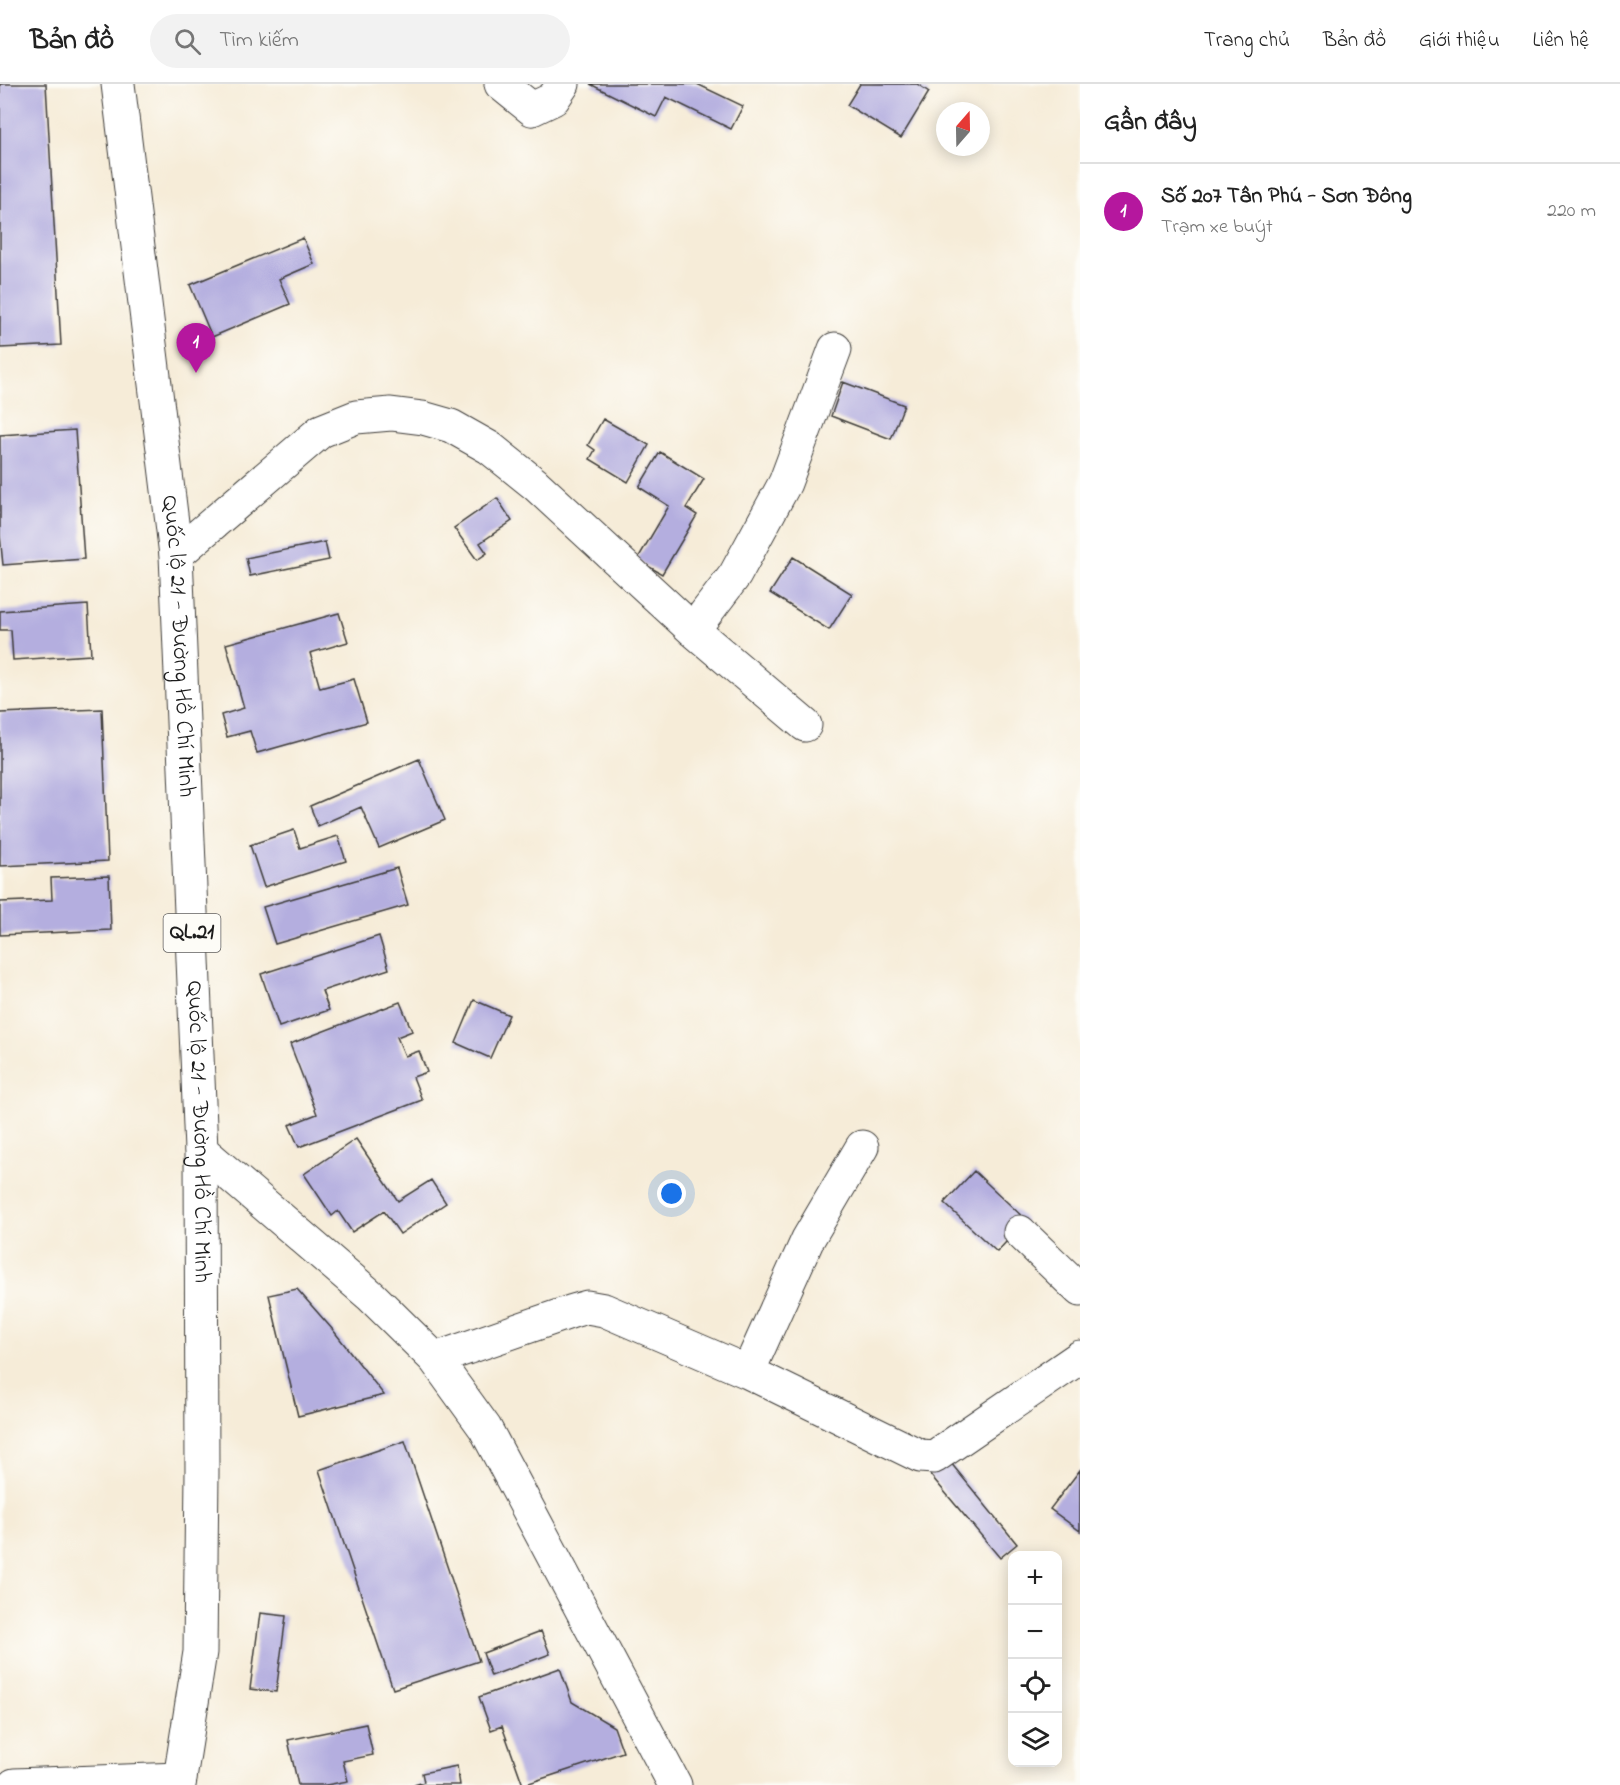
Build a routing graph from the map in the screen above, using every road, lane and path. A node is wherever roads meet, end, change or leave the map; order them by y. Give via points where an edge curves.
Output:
1 (118, 84) edge
2 (501, 84) edge
3 (563, 84) edge
4 (835, 349) dead end
5 (176, 555) junction
6 (693, 630) junction
7 (805, 725) dead end
8 (862, 1147) dead end
9 (201, 1150) junction
10 (1020, 1232) dead end
11 (1080, 1290) edge
12 (1080, 1357) edge
13 (435, 1359) junction
14 (748, 1372) junction
15 (179, 1782) edge
16 (669, 1784) edge
17 (14, 1785) edge

1 - 5 main road, Quốc lộ 21 - Đường Hồ Chí Minh / QL.21
2 - 3 main road via 532,109 553,99
4 - 6 main road via 785,483 735,575
5 - 6 main road via 321,431 356,417 391,414 423,418 451,426 490,448 535,484
5 - 9 main road, Quốc lộ 21 - Đường Hồ Chí Minh / QL.21
6 - 7 main road
8 - 14 main road via 808,1239
9 - 13 main road via 371,1296
9 - 15 main road, Quốc lộ 21 - Đường Hồ Chí Minh / QL.21 via 200,1652
10 - 11 main road
12 - 14 main road via 934,1457 920,1456
13 - 14 main road via 587,1307 604,1310
13 - 16 main road via 485,1428
15 - 17 main road

